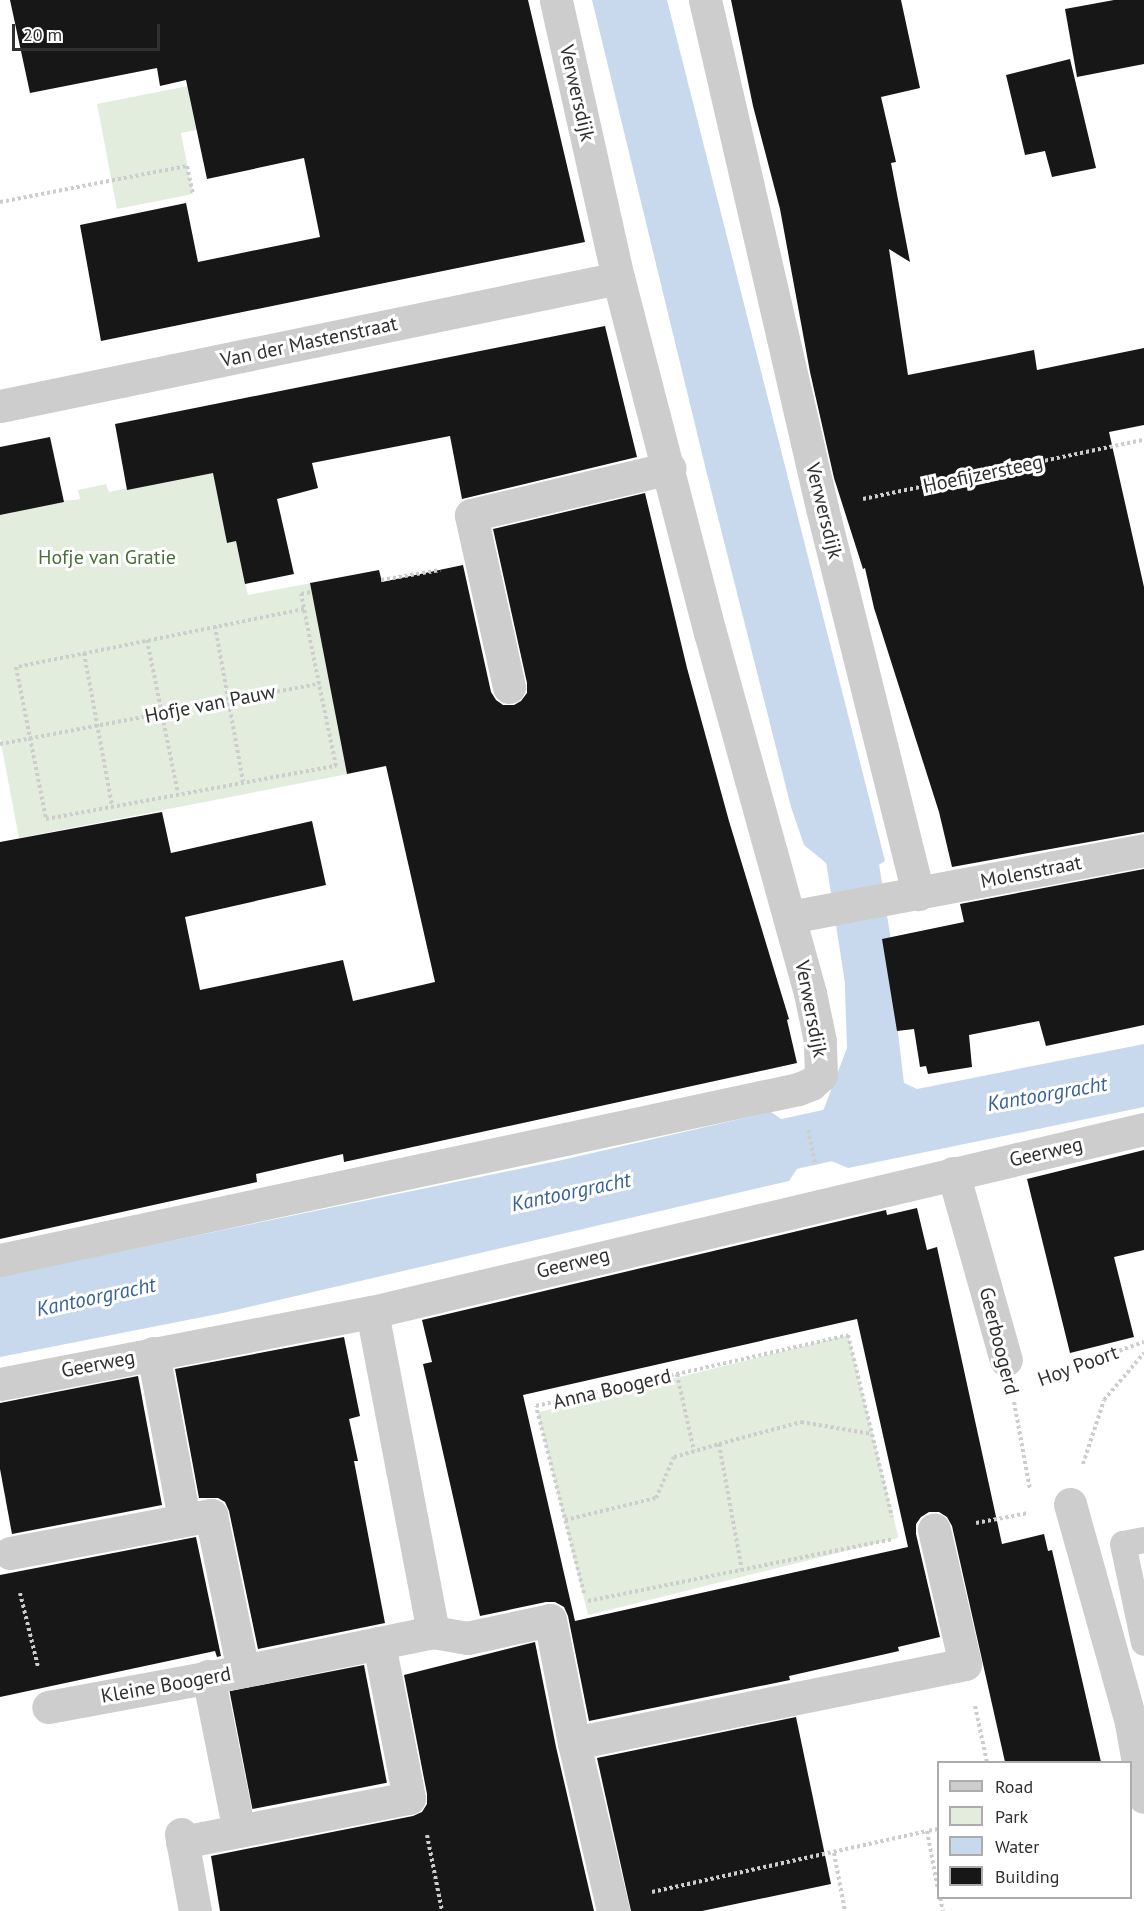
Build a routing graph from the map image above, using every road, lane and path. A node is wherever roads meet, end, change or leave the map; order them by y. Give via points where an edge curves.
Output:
1 (556, 0) edge
2 (705, 0) edge
3 (193, 194) dead end
4 (0, 202) edge
5 (618, 278) junction
6 (0, 406) edge
7 (1144, 440) edge
8 (670, 468) junction
9 (822, 508) junction
10 (480, 563) junction
11 (381, 580) dead end
12 (312, 592) dead end
13 (304, 609) junction
14 (215, 627) junction
15 (147, 640) junction
16 (84, 653) junction
17 (319, 684) junction
18 (509, 687) dead end
19 (228, 699) junction
20 (162, 712) junction
21 (97, 725) junction
22 (30, 738) junction
23 (0, 744) edge
24 (243, 782) junction
25 (178, 794) junction
26 (112, 806) junction
27 (1144, 849) edge
28 (903, 896) junction
29 (790, 917) junction
30 (806, 1122) dead end
31 (1144, 1129) edge
32 (814, 1163) dead end
33 (953, 1173) junction
34 (0, 1260) edge
35 (372, 1312) junction
36 (1144, 1342) edge
37 (153, 1353) junction
38 (1144, 1353) edge
39 (677, 1374) junction
40 (1009, 1374) junction
41 (0, 1384) edge
42 (872, 1434) junction
43 (719, 1444) junction
44 (694, 1451) junction
45 (1070, 1504) junction
46 (1033, 1512) junction
47 (184, 1520) junction
48 (565, 1520) junction
49 (934, 1530) junction
50 (897, 1538) junction
51 (1144, 1540) edge
52 (10, 1553) joint
53 (742, 1570) junction
54 (433, 1632) junction
55 (379, 1643) junction
56 (1144, 1643) edge
57 (965, 1664) junction
58 (243, 1671) junction
59 (208, 1676) junction
60 (48, 1707) joint
61 (1137, 1722) edge
62 (574, 1743) junction
63 (987, 1761) edge
64 (1144, 1797) edge
65 (409, 1798) junction
66 (937, 1829) edge
67 (239, 1831) junction
68 (927, 1831) junction
69 (834, 1852) junction
70 (937, 1880) edge
71 (612, 1906) edge
72 (195, 1911) edge
73 (442, 1911) edge
74 (845, 1911) edge

1 - 5 street, Verwersdijk
2 - 9 street, Verwersdijk
3 - 4 path via 187,166
5 - 6 street, Van der Mastenstraat
5 - 8 street, Verwersdijk
7 - 9 path, Hoefijzersteeg
8 - 10 street via 471,515
8 - 29 street, Verwersdijk via 710,633
9 - 28 street, Verwersdijk
10 - 11 path
10 - 18 street
12 - 13 path via 301,594
13 - 14 path
13 - 17 path
14 - 15 path
14 - 19 path
15 - 16 path
15 - 20 path
16 - 21 path
16 - 22 path via 16,667
17 - 19 path, Hofje van Pauw
17 - 24 path via 336,766
19 - 20 path, Hofje van Pauw
19 - 24 path
20 - 21 path, Hofje van Pauw
20 - 25 path
21 - 22 path, Hofje van Pauw
21 - 26 path
22 - 23 path, Hofje van Pauw
22 - 26 path via 46,819
24 - 25 path
25 - 26 path
27 - 28 street, Molenstraat
28 - 29 street
29 - 34 street, Verwersdijk via 820,1041 821,1075 811,1084
30 - 32 path
31 - 33 street, Geerweg
33 - 35 street, Geerweg
33 - 40 street, Geerboogerd
35 - 37 street, Geerweg
35 - 54 street
36 - 40 path, Hoy Poort
37 - 41 street, Geerweg
37 - 47 street
38 - 45 path via 1104,1400
39 - 42 path, Anna Boogerd via 848,1335
39 - 44 path
39 - 48 path, Anna Boogerd via 536,1406
40 - 46 path, Geerboogerd
42 - 43 path via 801,1422
42 - 50 path, Anna Boogerd
43 - 44 path
43 - 53 path
44 - 48 path via 674,1457 656,1498
45 - 46 path, Anna Boogerd
45 - 61 street
46 - 49 path, Anna Boogerd
47 - 52 street, Kleine Boogerd
47 - 58 street, Kleine Boogerd via 211,1515
48 - 53 path, Anna Boogerd via 586,1602
49 - 50 path, Anna Boogerd
49 - 57 street
50 - 53 path, Anna Boogerd
51 - 56 lane via 1123,1544
52 - 60 path
54 - 55 street
54 - 62 street via 467,1638 550,1620
55 - 58 street
55 - 65 street
57 - 62 street
57 - 63 path
58 - 59 street, Kleine Boogerd
59 - 60 street, Kleine Boogerd
59 - 67 street
61 - 64 street
62 - 71 street
65 - 67 street
65 - 73 path via 422,1811
66 - 68 path
67 - 72 street via 181,1838
68 - 69 path
68 - 70 path
69 - 71 path
69 - 74 path

